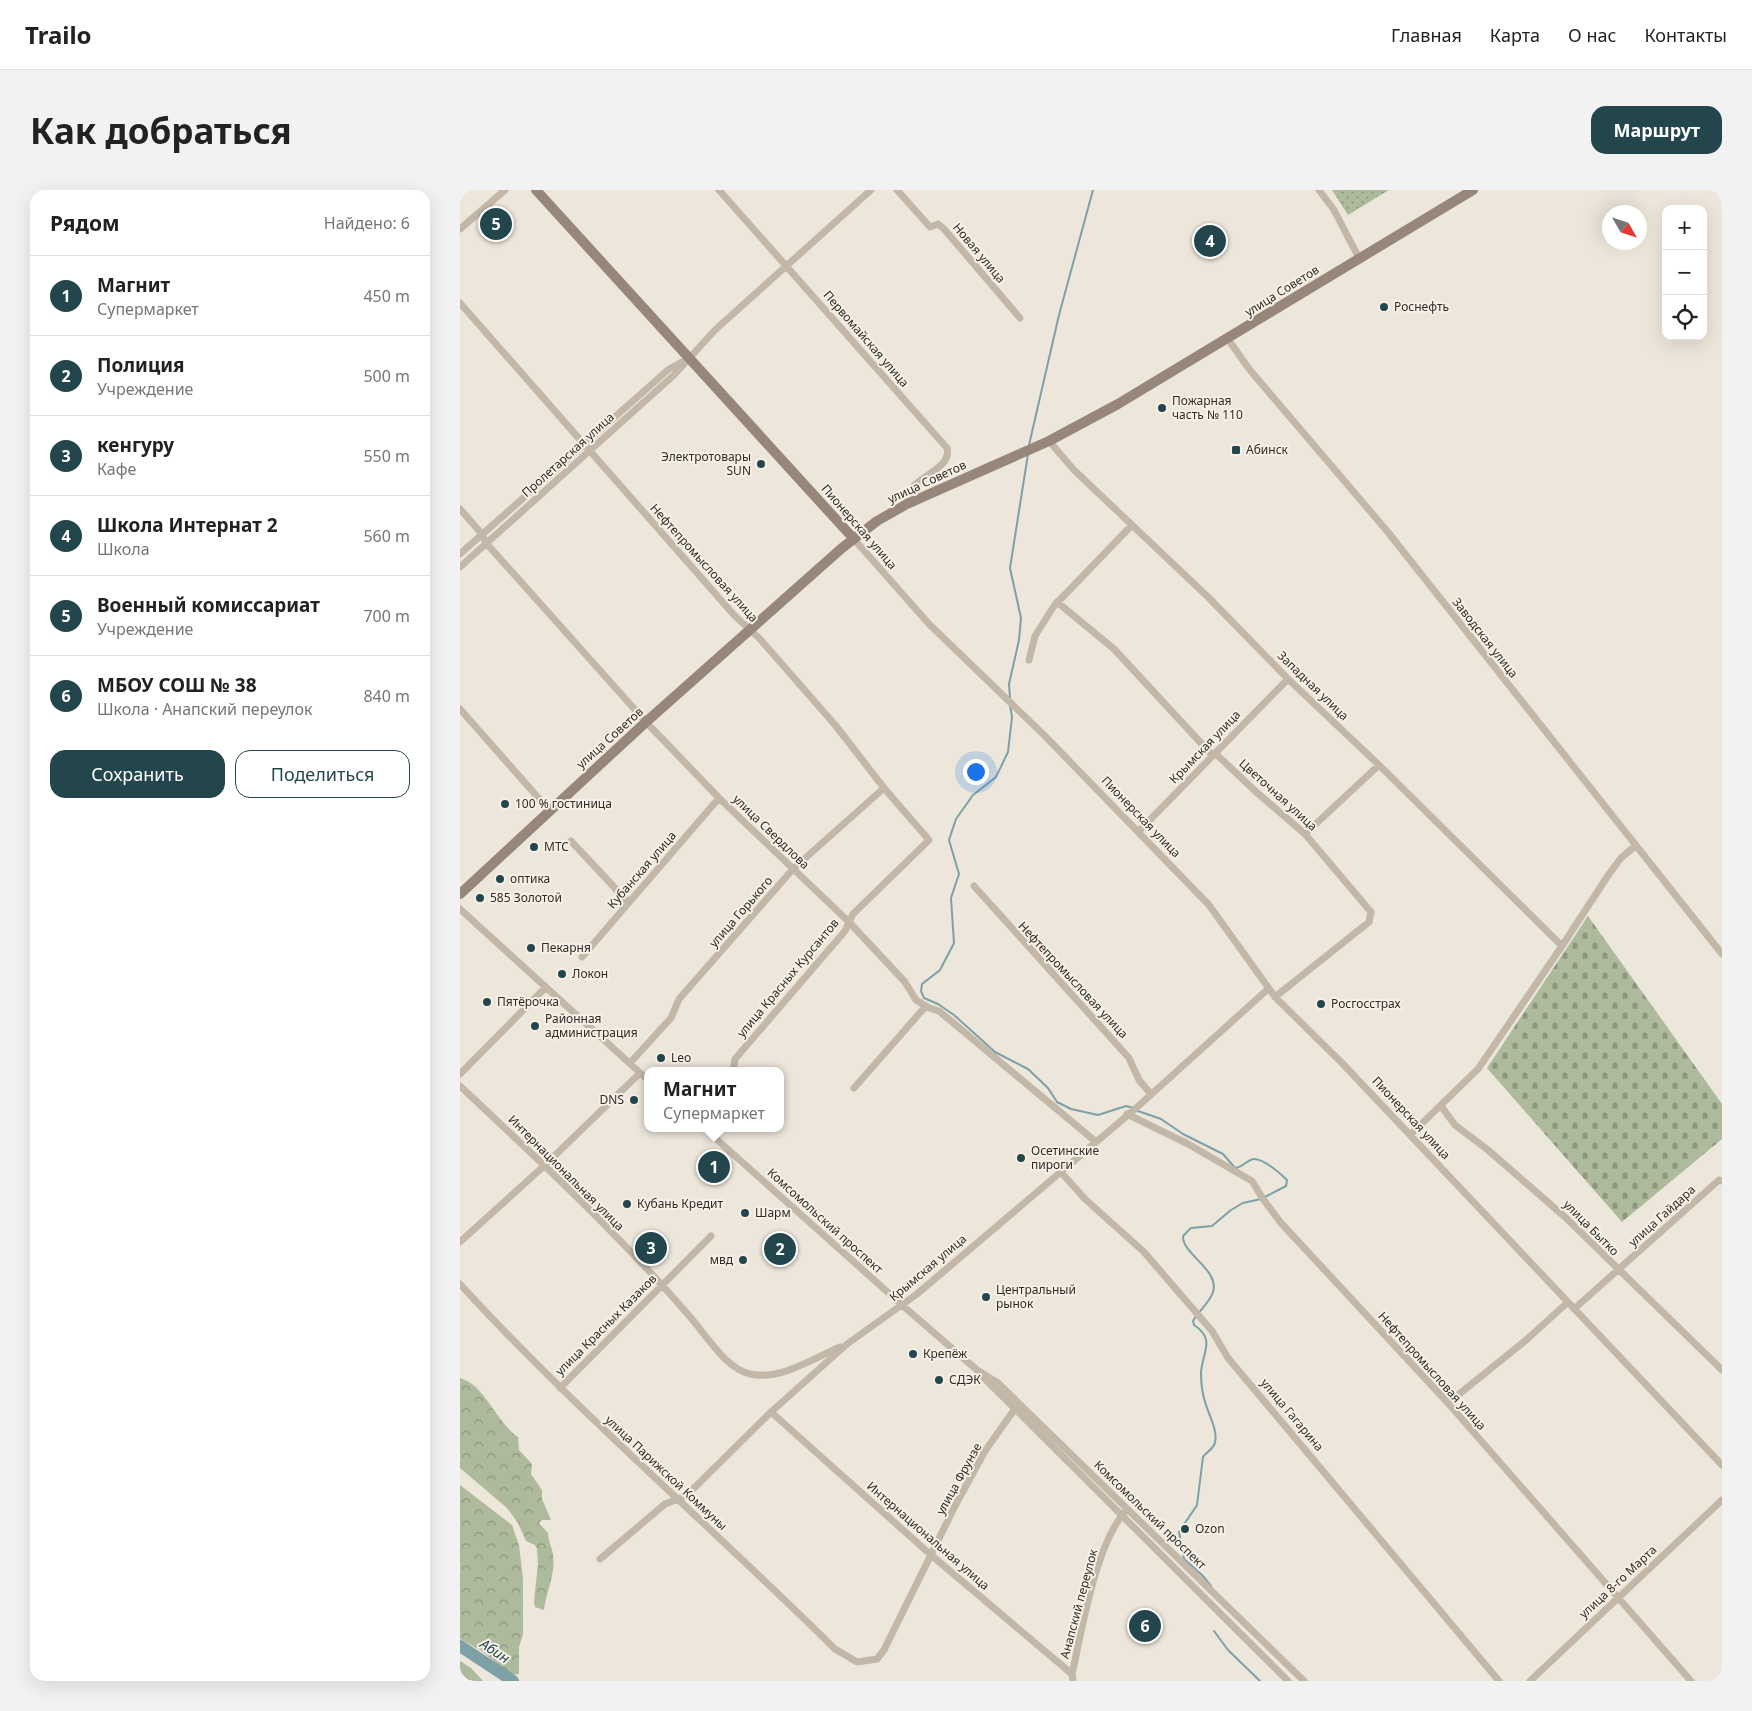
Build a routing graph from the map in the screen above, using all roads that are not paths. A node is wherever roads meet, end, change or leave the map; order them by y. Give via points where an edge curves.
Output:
1 (505, 190) edge
2 (536, 190) edge
3 (719, 190) edge
4 (871, 190) edge
5 (897, 190) edge
6 (1319, 190) edge
7 (1473, 190) edge
8 (460, 229) edge
9 (1359, 258) junction
10 (786, 265) junction
11 (460, 303) edge
12 (1020, 318) dead end
13 (1228, 339) junction
14 (689, 358) junction
15 (1049, 441) junction
16 (584, 444) junction
17 (590, 451) junction
18 (907, 504) junction
19 (460, 509) edge
20 (1131, 526) junction
21 (482, 534) junction
22 (853, 538) junction
23 (486, 543) junction
24 (460, 554) edge
25 (460, 567) edge
26 (1057, 602) junction
27 (750, 632) junction
28 (1029, 660) dead end
29 (1288, 679) junction
30 (460, 709) edge
31 (646, 722) junction
32 (1214, 754) junction
33 (1379, 765) junction
34 (884, 788) junction
35 (719, 798) junction
36 (549, 810) junction
37 (1139, 831) junction
38 (1305, 834) junction
39 (929, 840) joint
40 (571, 842) dead end
41 (1635, 846) junction
42 (793, 869) junction
43 (974, 886) dead end
44 (460, 894) edge
45 (628, 902) junction
46 (460, 910) edge
47 (849, 922) junction
48 (1562, 946) junction
49 (1722, 954) edge
50 (582, 957) dead end
51 (546, 987) junction
52 (1268, 989) junction
53 (1275, 997) junction
54 (926, 1006) junction
55 (630, 1063) junction
56 (734, 1067) edge
57 (640, 1073) junction
58 (460, 1074) edge
59 (644, 1076) edge
60 (460, 1086) edge
61 (854, 1088) dead end
62 (1150, 1093) junction
63 (1441, 1106) junction
64 (1127, 1114) junction
65 (708, 1132) edge
66 (1410, 1134) junction
67 (1095, 1141) junction
68 (544, 1166) junction
69 (1060, 1171) junction
70 (1721, 1180) edge
71 (711, 1236) dead end
72 (460, 1242) edge
73 (1618, 1270) junction
74 (460, 1284) edge
75 (662, 1284) junction
76 (1567, 1303) junction
77 (902, 1306) junction
78 (1574, 1309) junction
79 (847, 1344) junction
80 (977, 1370) junction
81 (1722, 1370) edge
82 (560, 1388) junction
83 (1448, 1403) junction
84 (1014, 1410) junction
85 (772, 1412) junction
86 (1722, 1465) edge
87 (679, 1499) junction
88 (1722, 1500) edge
89 (1128, 1509) junction
90 (1122, 1516) junction
91 (931, 1555) junction
92 (600, 1559) dead end
93 (1618, 1598) junction
94 (868, 1662) joint
95 (1073, 1678) edge
96 (1288, 1681) edge
97 (1304, 1681) edge
98 (1499, 1681) edge
99 (1530, 1681) edge
100 (1692, 1681) edge

1 - 8 street
2 - 14 main road, Пионерская улица
3 - 10 street, Первомайская улица
4 - 10 street, Пролетарская улица
5 - 12 street, Новая улица via 930,227 938,224 944,229
6 - 9 street via 1334,210
7 - 9 main road, улица Советов
9 - 13 main road, улица Советов
10 - 14 street, Пролетарская улица
10 - 18 street, Первомайская улица via 947,448 944,461 911,489
11 - 16 street, Нефтепромысловая улица
13 - 15 main road, улица Советов
13 - 41 street, Заводская улица via 1387,531
14 - 16 street, Пролетарская улица via 669,369
14 - 17 street, Пролетарская улица
14 - 22 main road, Пионерская улица
15 - 18 main road, улица Советов
15 - 20 street, Западная улица
16 - 17 street, Нефтепромысловая улица
16 - 21 street, Пролетарская улица
17 - 23 street, Пролетарская улица
17 - 27 street, Нефтепромысловая улица
18 - 22 main road, улица Советов
19 - 21 street, улица Свердлова
20 - 26 street
20 - 29 street, Западная улица via 1208,597
21 - 23 street, улица Свердлова
21 - 24 street, Пролетарская улица
22 - 27 main road, улица Советов
22 - 37 street, Пионерская улица via 929,624
23 - 25 street, Пролетарская улица
23 - 31 street, улица Свердлова
26 - 28 street via 1035,636
26 - 32 street, Цветочная улица via 1114,649
27 - 31 main road, улица Советов
27 - 34 street, Нефтепромысловая улица via 836,726
29 - 32 street, Крымская улица
29 - 33 street, Западная улица
30 - 36 street
31 - 35 street, улица Свердлова
31 - 36 main road, улица Советов
32 - 37 street, Крымская улица
32 - 38 street, Цветочная улица
33 - 38 street
33 - 48 street, Западная улица
34 - 39 street, Нефтепромысловая улица
34 - 42 street, улица Горького
35 - 42 street, улица Свердлова
35 - 45 street, Кубанская улица
36 - 44 main road, улица Советов
37 - 52 street, Пионерская улица via 1222,920
38 - 53 street, Цветочная улица via 1371,912 1371,918
39 - 47 street, улица Красных Курсантов via 853,914
40 - 45 street
41 - 48 street via 1609,874
41 - 49 street, Заводская улица
42 - 47 street, улица Свердлова
42 - 55 street, улица Горького via 679,999 671,1018
43 - 62 street, Нефтепромысловая улица via 1129,1058 1139,1080
45 - 50 street, Кубанская улица
46 - 51 street
47 - 54 street, улица Свердлова via 905,982 916,1000
47 - 56 street, улица Красных Курсантов via 845,931 735,1059
48 - 63 street via 1478,1069
51 - 55 street
51 - 58 street
52 - 53 street, Пионерская улица
52 - 62 street, Крымская улица
53 - 66 street, Пионерская улица
54 - 61 street
54 - 67 street, улица Свердлова via 939,1011
55 - 57 street
57 - 59 street
57 - 68 street
60 - 68 street, Интернациональная улица
62 - 64 street, Крымская улица
63 - 66 street
63 - 73 street, улица Бытко via 1455,1124 1565,1216
64 - 67 street, Крымская улица
64 - 83 street, Нефтепромысловая улица via 1252,1181 1281,1222
65 - 77 street, Комсомольский проспект
66 - 76 street, Пионерская улица
67 - 69 street, Крымская улица
68 - 72 street
68 - 75 street, Интернациональная улица
69 - 77 street, Крымская улица
69 - 98 street, улица Гагарина via 1144,1252 1212,1331 1228,1358
70 - 73 street, улица Гайдара
71 - 75 street, улица Красных Казаков
73 - 78 street, улица Гайдара
73 - 81 street, улица Бытко
74 - 82 street, улица Парижской Коммуны
75 - 79 street, Интернациональная улица via 726,1358 738,1370 750,1374 780,1373
75 - 82 street, улица Красных Казаков
76 - 78 street, Пионерская улица
76 - 83 street via 1525,1342
77 - 79 street, Крымская улица
77 - 80 street, Комсомольский проспект
78 - 86 street, Пионерская улица
79 - 85 street, Крымская улица
80 - 84 street, Комсомольский проспект
80 - 89 street, Комсомольский проспект via 998,1383
82 - 87 street, улица Парижской Коммуны
83 - 93 street, Нефтепромысловая улица
84 - 90 street, Комсомольский проспект
84 - 91 street, улица Фрунзе via 985,1451
85 - 87 street, Крымская улица via 686,1496
85 - 91 street, Интернациональная улица
87 - 92 street, Крымская улица via 665,1504
87 - 94 street, улица Парижской Коммуны via 835,1649 857,1662
88 - 93 street, улица 8-го Марта
89 - 90 street, Анапский переулок
89 - 97 street, Комсомольский проспект
90 - 95 street, Анапский переулок via 1098,1570
90 - 96 street, Комсомольский проспект
91 - 94 street, улица Фрунзе via 884,1650 877,1659
91 - 95 street, Интернациональная улица
93 - 99 street, улица 8-го Марта
93 - 100 street, Нефтепромысловая улица

